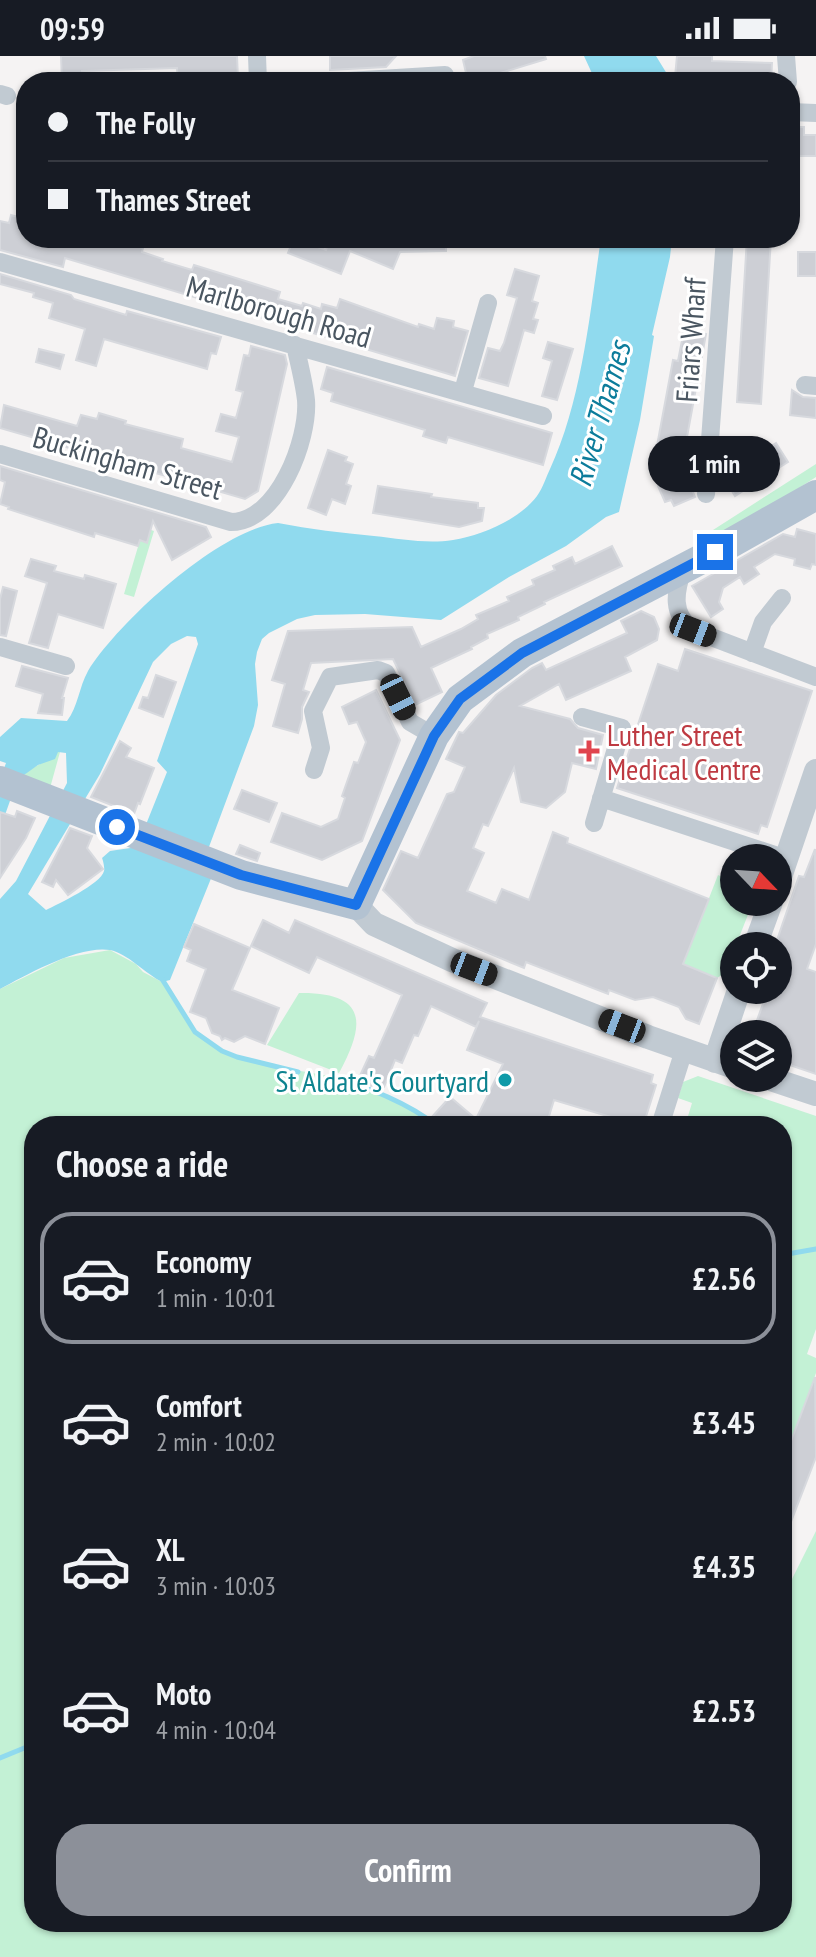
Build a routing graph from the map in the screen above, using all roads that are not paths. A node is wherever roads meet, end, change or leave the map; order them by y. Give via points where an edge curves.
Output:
1 (724, 248) edge
2 (0, 262) edge
3 (488, 303) dead end
4 (295, 345) junction
5 (463, 391) junction
6 (543, 416) dead end
7 (0, 454) edge
8 (706, 494) dead end
9 (816, 495) edge
10 (683, 569) junction
11 (782, 598) dead end
12 (0, 647) edge
13 (752, 653) junction
14 (66, 666) dead end
15 (816, 677) edge
16 (582, 717) dead end
17 (434, 736) junction
18 (314, 770) dead end
19 (816, 771) edge
20 (0, 781) edge
21 (601, 798) junction
22 (594, 823) dead end
23 (741, 844) edge
24 (792, 844) edge
25 (356, 905) junction
26 (684, 1050) junction
27 (720, 1063) edge
28 (792, 1086) edge
29 (816, 1094) edge
30 (663, 1116) edge

1 - 8 street, Friars Wharf
2 - 4 street, Marlborough Road
3 - 5 street
4 - 5 street, Marlborough Road
4 - 7 street, Buckingham Street via 306,401 295,460 270,499 240,522
5 - 6 street, Marlborough Road
9 - 10 main road
10 - 13 street via 677,612 693,630
10 - 17 main road via 522,653 460,699
11 - 13 street via 763,622
12 - 14 street
13 - 15 street
16 - 21 street via 622,728
17 - 18 street via 410,722 386,673 330,677 313,711 321,748
17 - 25 main road
19 - 24 street
20 - 25 main road via 223,868
21 - 22 street
21 - 23 street
25 - 26 street via 374,924 452,960
26 - 27 street
26 - 30 street
28 - 29 street

